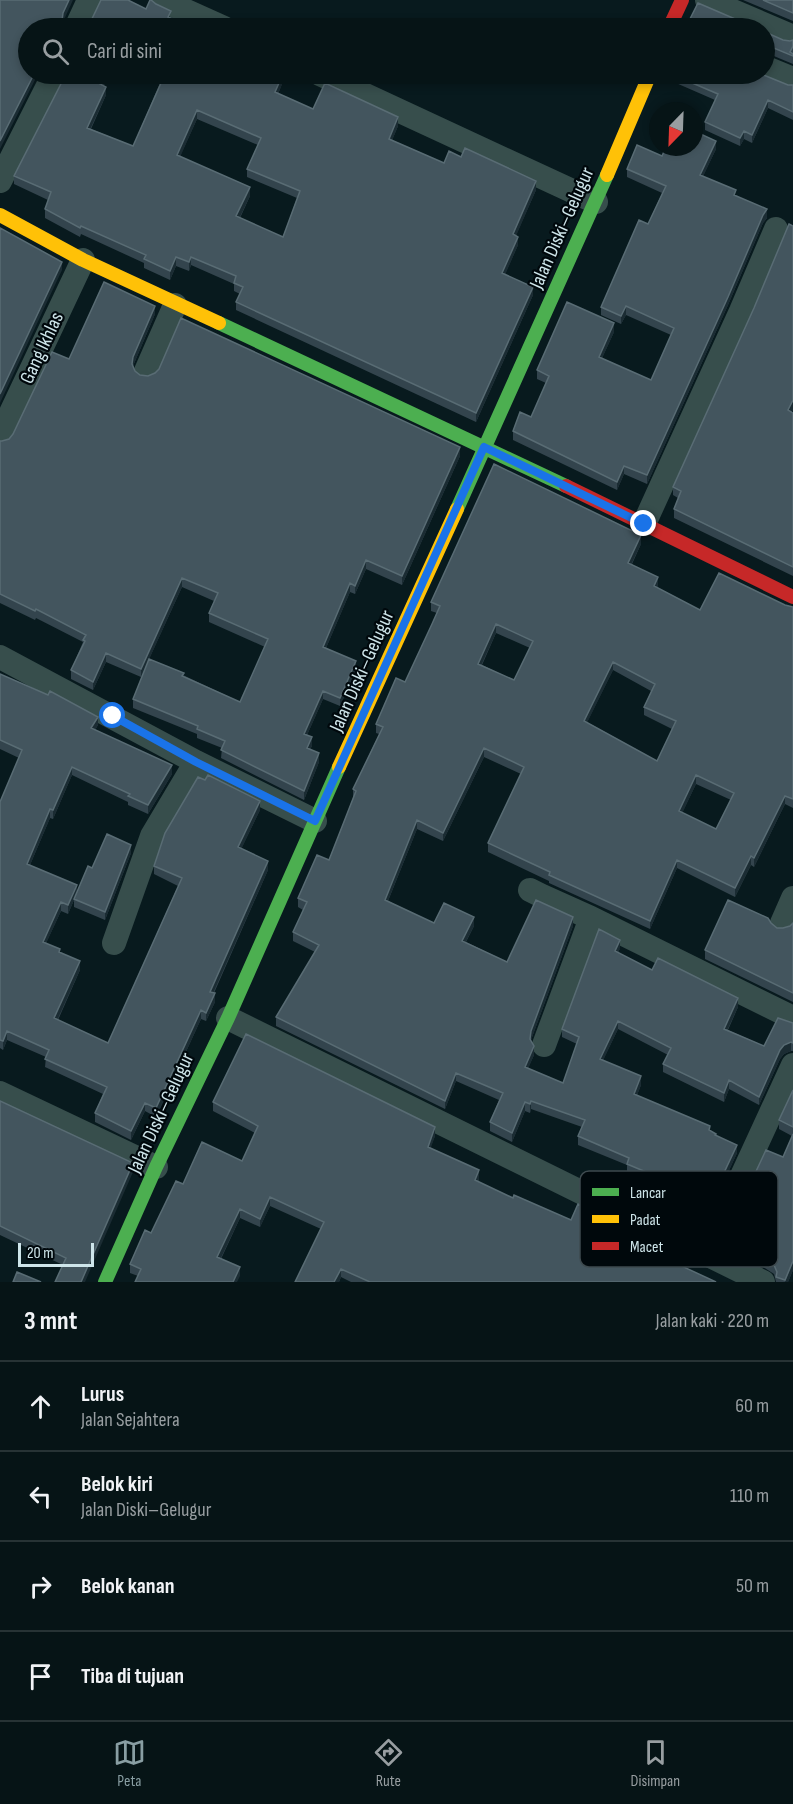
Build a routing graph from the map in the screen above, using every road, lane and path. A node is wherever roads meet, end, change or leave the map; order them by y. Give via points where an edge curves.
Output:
1 (90, 0) edge
2 (162, 0) edge
3 (682, 0) edge
4 (707, 0) edge
5 (81, 18) edge
6 (202, 18) edge
7 (675, 18) edge
8 (749, 18) edge
9 (775, 29) edge
10 (789, 35) dead end
11 (775, 71) edge
12 (793, 79) edge
13 (49, 84) edge
14 (342, 84) edge
15 (646, 84) edge
16 (0, 181) edge
17 (597, 202) junction
18 (0, 215) edge
19 (776, 229) dead end
20 (83, 260) junction
21 (175, 304) junction
22 (146, 371) dead end
23 (0, 436) edge
24 (484, 447) junction
25 (644, 524) junction
26 (793, 597) edge
27 (0, 657) edge
28 (196, 762) junction
29 (315, 821) junction
30 (530, 890) dead end
31 (793, 898) edge
32 (591, 918) junction
33 (782, 923) dead end
34 (114, 943) dead end
35 (228, 1018) junction
36 (793, 1018) edge
37 (544, 1045) dead end
38 (793, 1065) edge
39 (0, 1093) edge
40 (156, 1167) junction
41 (744, 1171) edge
42 (580, 1192) edge
43 (732, 1267) edge
44 (105, 1282) edge
45 (763, 1282) edge

1 - 5 street
2 - 6 street
3 - 7 main road
4 - 8 street
9 - 10 street
11 - 12 street
13 - 16 street
14 - 17 street
15 - 17 main road, Jalan Diski–Gelugur
17 - 24 main road, Jalan Diski–Gelugur
18 - 20 main road
19 - 25 street
20 - 21 main road
20 - 23 street, Gang Ikhlas
21 - 22 street
21 - 24 main road
24 - 25 main road
24 - 29 main road, Jalan Diski–Gelugur
25 - 26 main road
27 - 28 street
28 - 29 street
28 - 34 street via 152,836
29 - 35 main road, Jalan Diski–Gelugur
30 - 32 street
31 - 33 street
32 - 36 street
32 - 37 street
35 - 40 main road, Jalan Diski–Gelugur
35 - 42 street
38 - 41 street
39 - 40 street
40 - 44 main road, Jalan Diski–Gelugur
43 - 45 street

